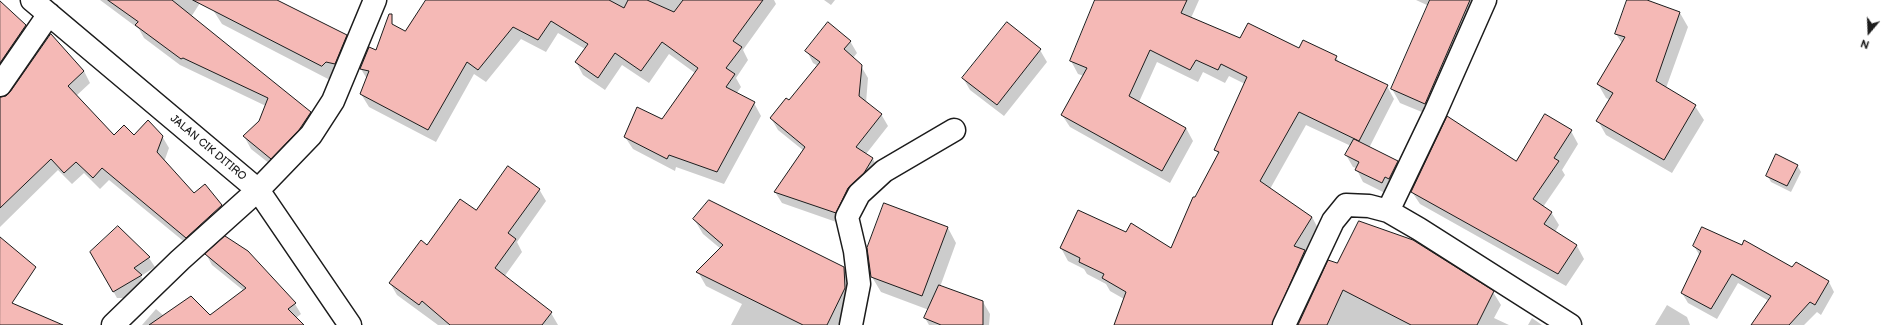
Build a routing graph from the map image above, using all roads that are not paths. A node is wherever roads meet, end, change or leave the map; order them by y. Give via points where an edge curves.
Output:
1 (32, 0) edge
2 (376, 0) edge
3 (1484, 0) edge
4 (49, 14) junction
5 (0, 85) edge
6 (954, 130) dead end
7 (258, 190) junction
8 (1388, 211) junction
9 (113, 325) edge
10 (350, 325) edge
11 (851, 325) edge
12 (1284, 325) edge
13 (1570, 325) edge

1 - 4 street, JALAN CIK DITIRO
2 - 7 street via 333,101 311,135
3 - 8 street via 1435,113
4 - 5 street
4 - 7 street, JALAN CIK DITIRO
6 - 11 street via 884,171 859,194 847,217 860,284
7 - 9 street
7 - 10 street, JALAN CIK DITIRO
8 - 12 street via 1368,206 1346,205 1333,221
8 - 13 street

